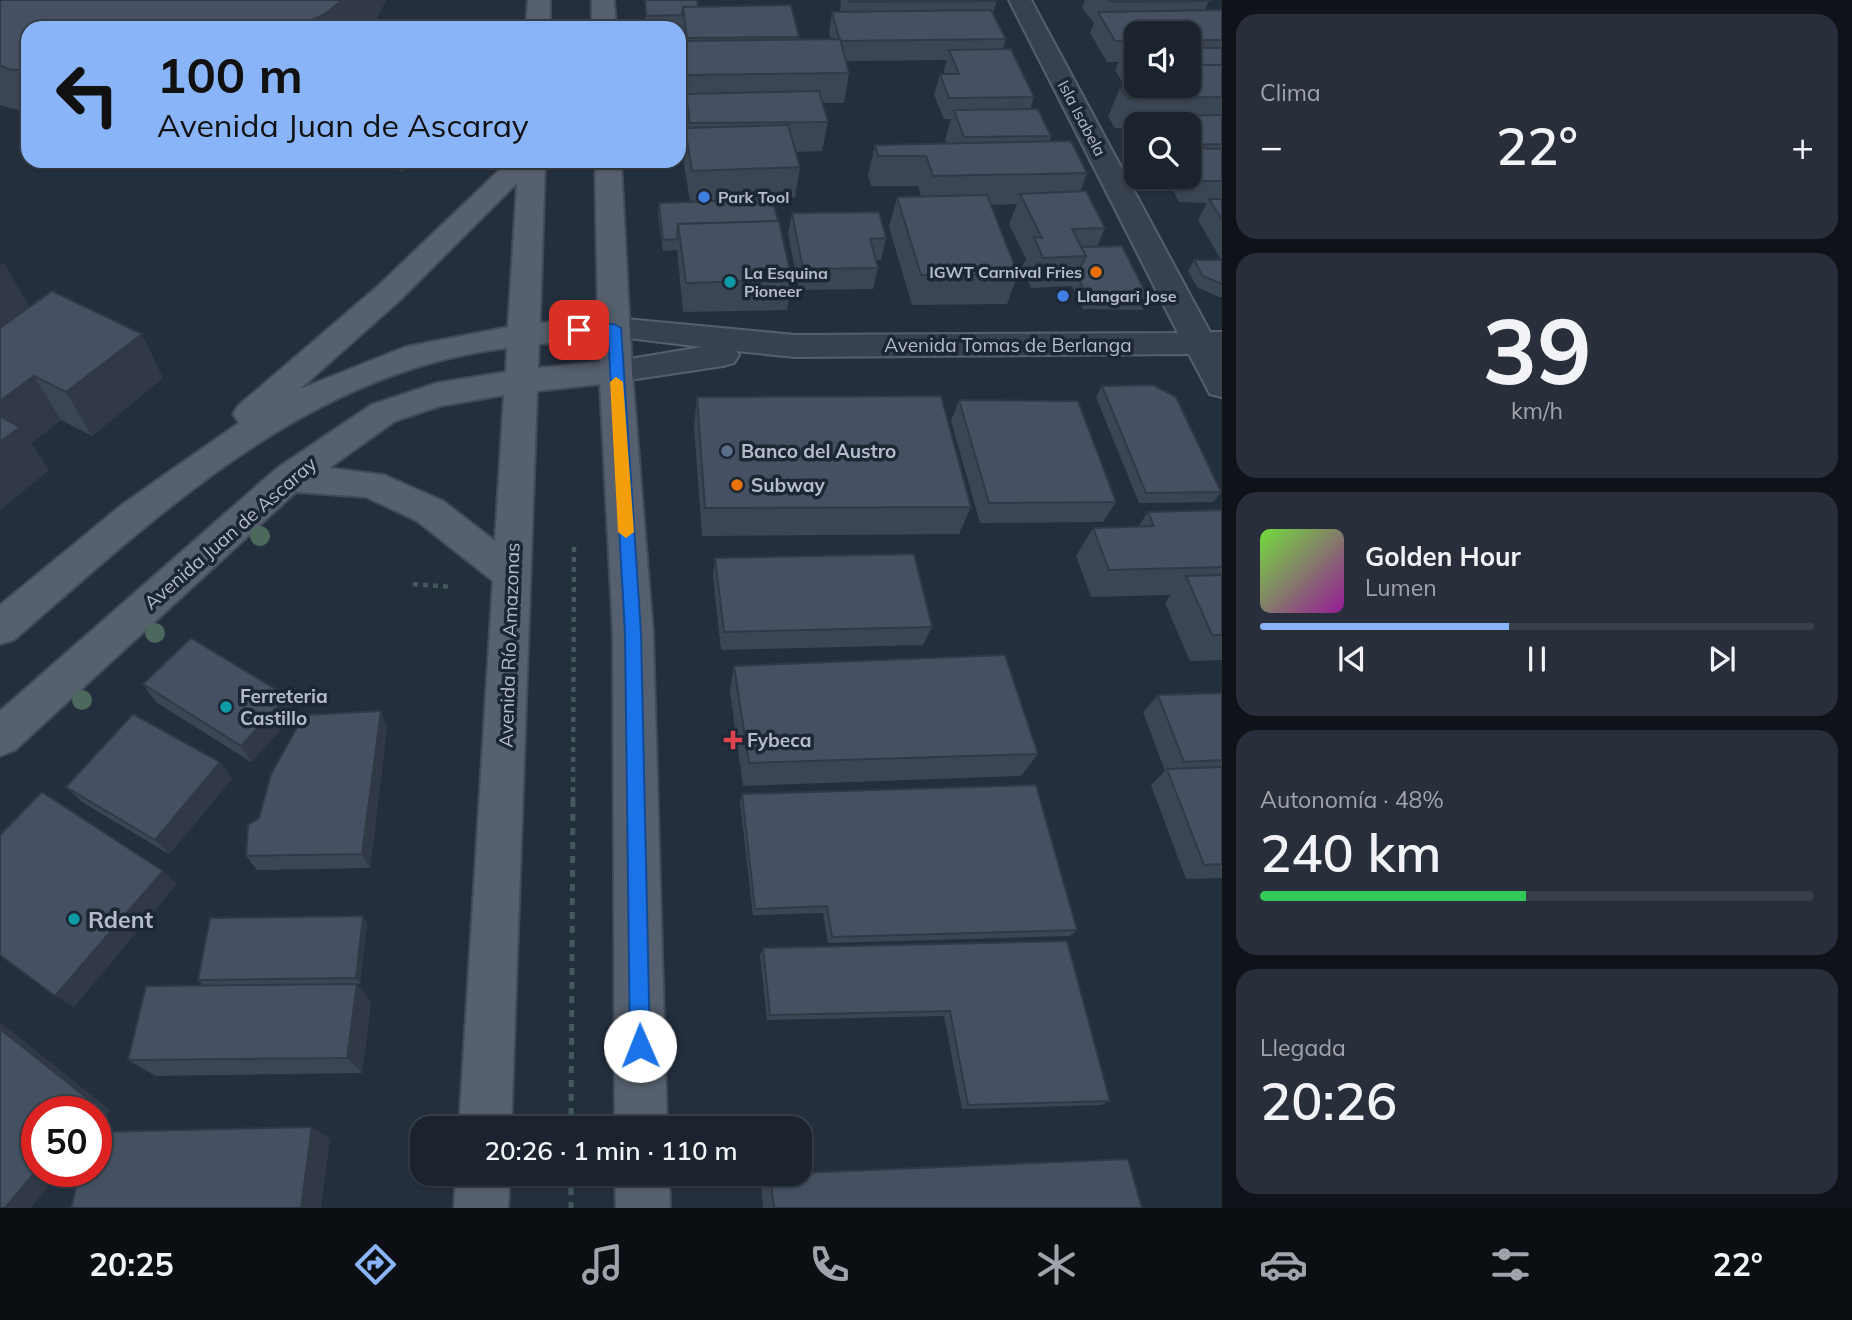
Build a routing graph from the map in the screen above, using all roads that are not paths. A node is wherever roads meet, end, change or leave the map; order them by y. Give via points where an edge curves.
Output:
1 (539, 0) edge
2 (603, 0) edge
3 (1020, 0) edge
4 (538, 21) edge
5 (604, 21) edge
6 (517, 168) edge
7 (532, 168) edge
8 (608, 168) edge
9 (523, 334) junction
10 (1211, 343) edge
11 (795, 346) junction
12 (615, 349) junction
13 (521, 381) junction
14 (1222, 386) edge
15 (288, 478) junction
16 (177, 479) junction
17 (511, 575) junction
18 (0, 628) edge
19 (0, 737) edge
20 (486, 1116) edge
21 (642, 1116) edge
22 (482, 1186) edge
23 (642, 1186) edge
24 (481, 1208) edge
25 (643, 1208) edge

1 - 4 main road
2 - 5 main road
3 - 10 street, Isla Isabela
6 - 16 main road via 389,293
7 - 9 main road, Avenida Río Amazonas
8 - 12 main road
9 - 12 main road
9 - 13 main road, Avenida Río Amazonas
9 - 16 main road via 415,356 365,373 316,394
10 - 11 street, Avenida Tomas de Berlanga
10 - 14 street, Isla Isabela
11 - 12 street, Avenida Tomas de Berlanga
11 - 12 street, Avenida Tomas de Berlanga
12 - 13 main road, Avenida Juan de Ascaray
12 - 21 main road via 633,633
13 - 15 main road, Avenida Juan de Ascaray via 437,395 383,414
13 - 17 main road, Avenida Río Amazonas
15 - 17 main road via 371,484 430,511
15 - 19 main road, Avenida Juan de Ascaray
16 - 18 main road
17 - 20 main road, Avenida Río Amazonas
22 - 24 main road
23 - 25 main road

